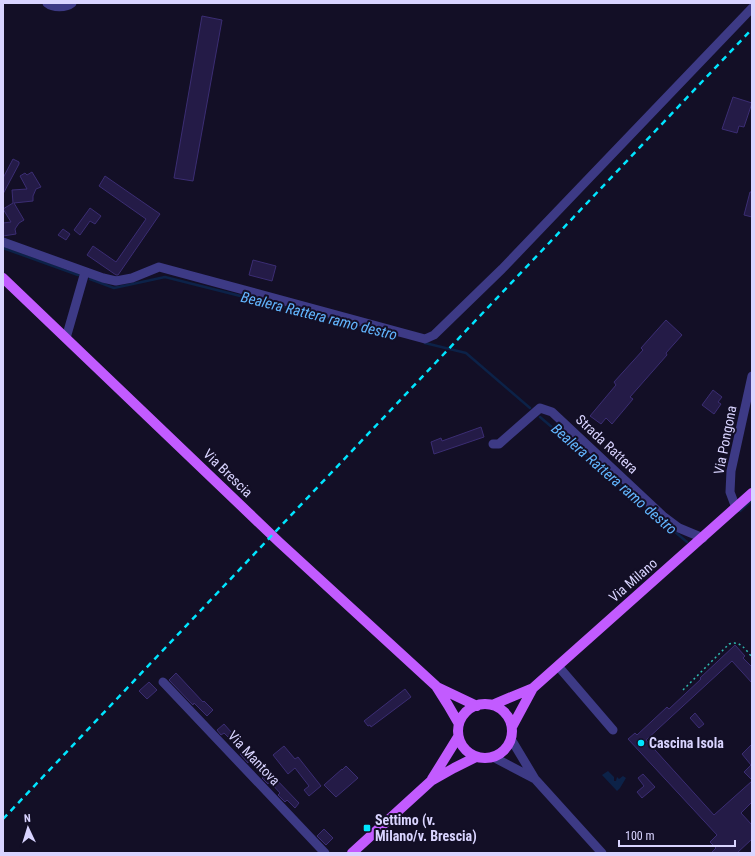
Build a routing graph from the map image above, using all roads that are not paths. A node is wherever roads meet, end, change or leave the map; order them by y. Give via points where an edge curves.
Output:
1 (47, 3) edge
2 (72, 3) edge
3 (752, 8) edge
4 (3, 242) edge
5 (85, 272) junction
6 (3, 278) edge
7 (66, 338) junction
8 (752, 376) edge
9 (492, 444) dead end
10 (752, 493) edge
11 (736, 508) junction
12 (702, 538) junction
13 (558, 666) junction
14 (162, 682) dead end
15 (436, 686) junction
16 (533, 688) junction
17 (492, 705) junction
18 (477, 706) junction
19 (459, 724) junction
20 (512, 727) junction
21 (614, 730) dead end
22 (458, 737) junction
23 (511, 739) junction
24 (476, 757) junction
25 (493, 757) junction
26 (535, 779) junction
27 (431, 781) junction
28 (325, 853) edge
29 (352, 853) edge
30 (602, 853) edge

1 - 2 street via 58,7
3 - 5 street via 502,269 434,335 424,339 159,267 132,278 116,281
4 - 5 street
5 - 7 street
6 - 7 main road, Via Brescia
7 - 15 main road, Via Brescia via 279,542
8 - 11 street, Via Pongona via 731,471 730,492
9 - 12 street, Strada Rattera via 499,444 540,408 552,412 663,516 679,528
10 - 11 main road, Via Milano
11 - 12 main road, Via Milano
12 - 13 main road, Via Milano
13 - 16 main road, Via Milano
13 - 21 street
14 - 28 street, Via Mantova
15 - 18 main road
15 - 19 main road
16 - 17 main road, Via Milano
16 - 20 main road, Via Milano
17 - 18 main road
17 - 20 main road via 505,713
18 - 19 main road via 466,713
19 - 22 main road
20 - 23 main road
22 - 24 main road via 464,749
22 - 27 main road
23 - 25 main road via 501,753
23 - 26 street
24 - 25 main road
24 - 27 main road
25 - 26 street
26 - 30 street
27 - 29 main road

